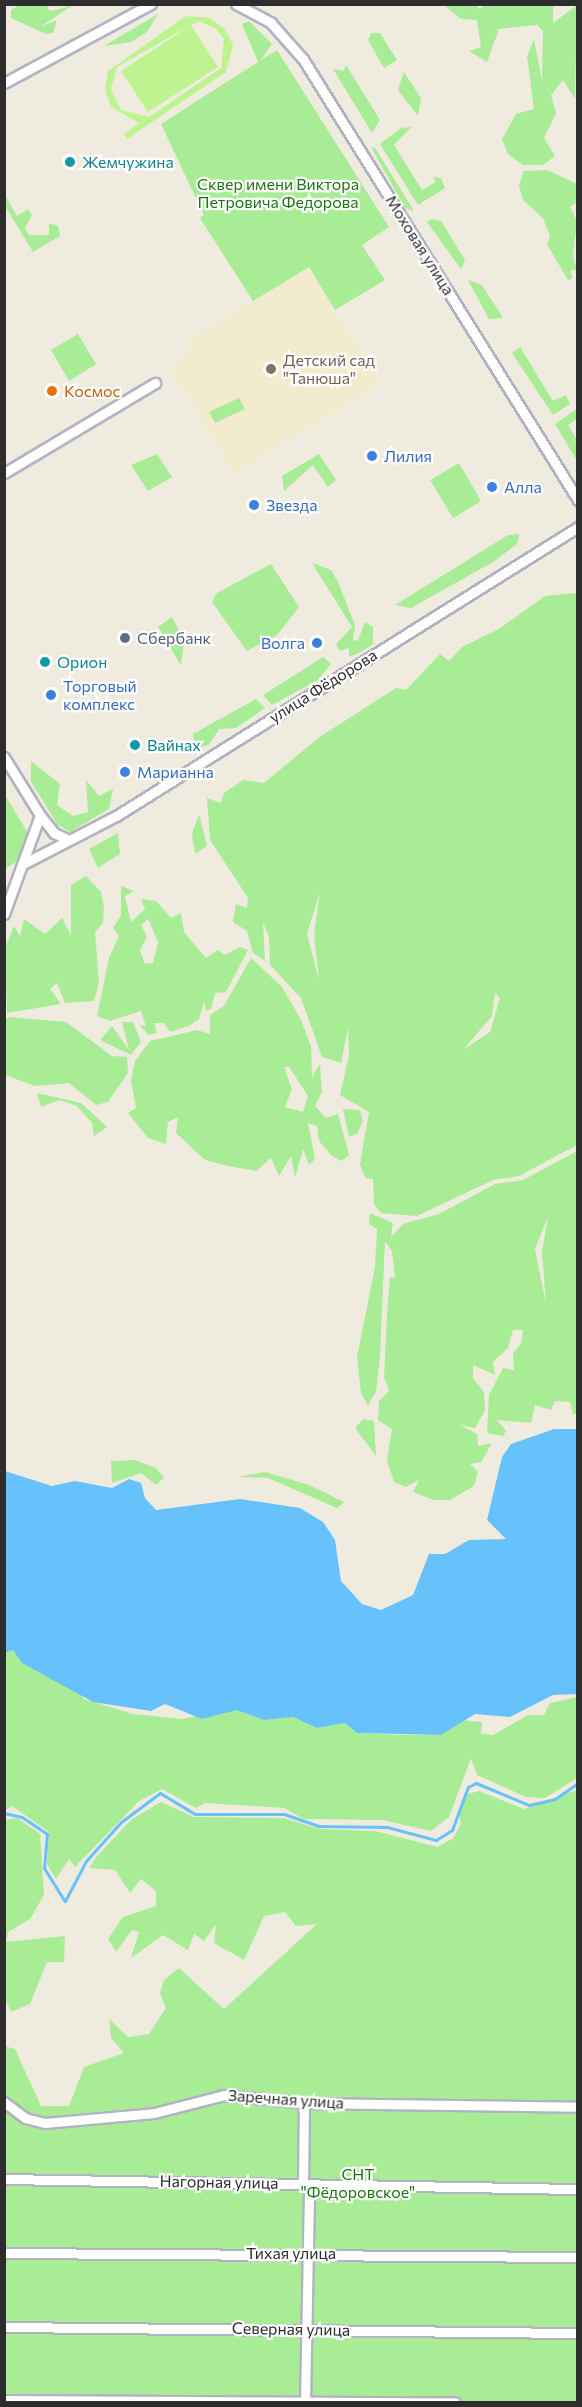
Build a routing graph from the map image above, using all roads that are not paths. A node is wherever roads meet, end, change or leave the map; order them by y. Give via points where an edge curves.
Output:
1 (152, 4) edge
2 (240, 6) edge
3 (4, 83) edge
4 (155, 383) dead end
5 (4, 473) edge
6 (578, 500) edge
7 (578, 528) edge
8 (4, 757) edge
9 (40, 816) junction
10 (67, 839) junction
11 (23, 864) junction
12 (4, 914) edge
13 (4, 2102) edge
14 (304, 2103) junction
15 (578, 2107) edge
16 (4, 2179) edge
17 (306, 2184) junction
18 (578, 2189) edge
19 (4, 2253) edge
20 (312, 2253) junction
21 (578, 2257) edge
22 (4, 2327) edge
23 (307, 2329) junction
24 (578, 2333) edge
25 (4, 2400) edge
26 (305, 2402) edge
27 (455, 2403) edge

1 - 3 street
2 - 6 street, Моховая улица via 271,23 303,59
4 - 5 street
7 - 10 street, улица Фёдорова via 116,816
8 - 9 street
9 - 10 street via 54,833
9 - 11 street
10 - 11 street, улица Фёдорова
11 - 12 street
13 - 14 street, Заречная улица via 25,2118 45,2123 154,2114 224,2094
14 - 15 street, Заречная улица
14 - 17 street
16 - 17 street, Нагорная улица
17 - 18 street, Нагорная улица
17 - 20 street
19 - 20 street, Тихая улица
20 - 21 street, Тихая улица
20 - 23 street
22 - 23 street, Северная улица
23 - 24 street, Северная улица
23 - 26 street
25 - 26 street
26 - 27 street

